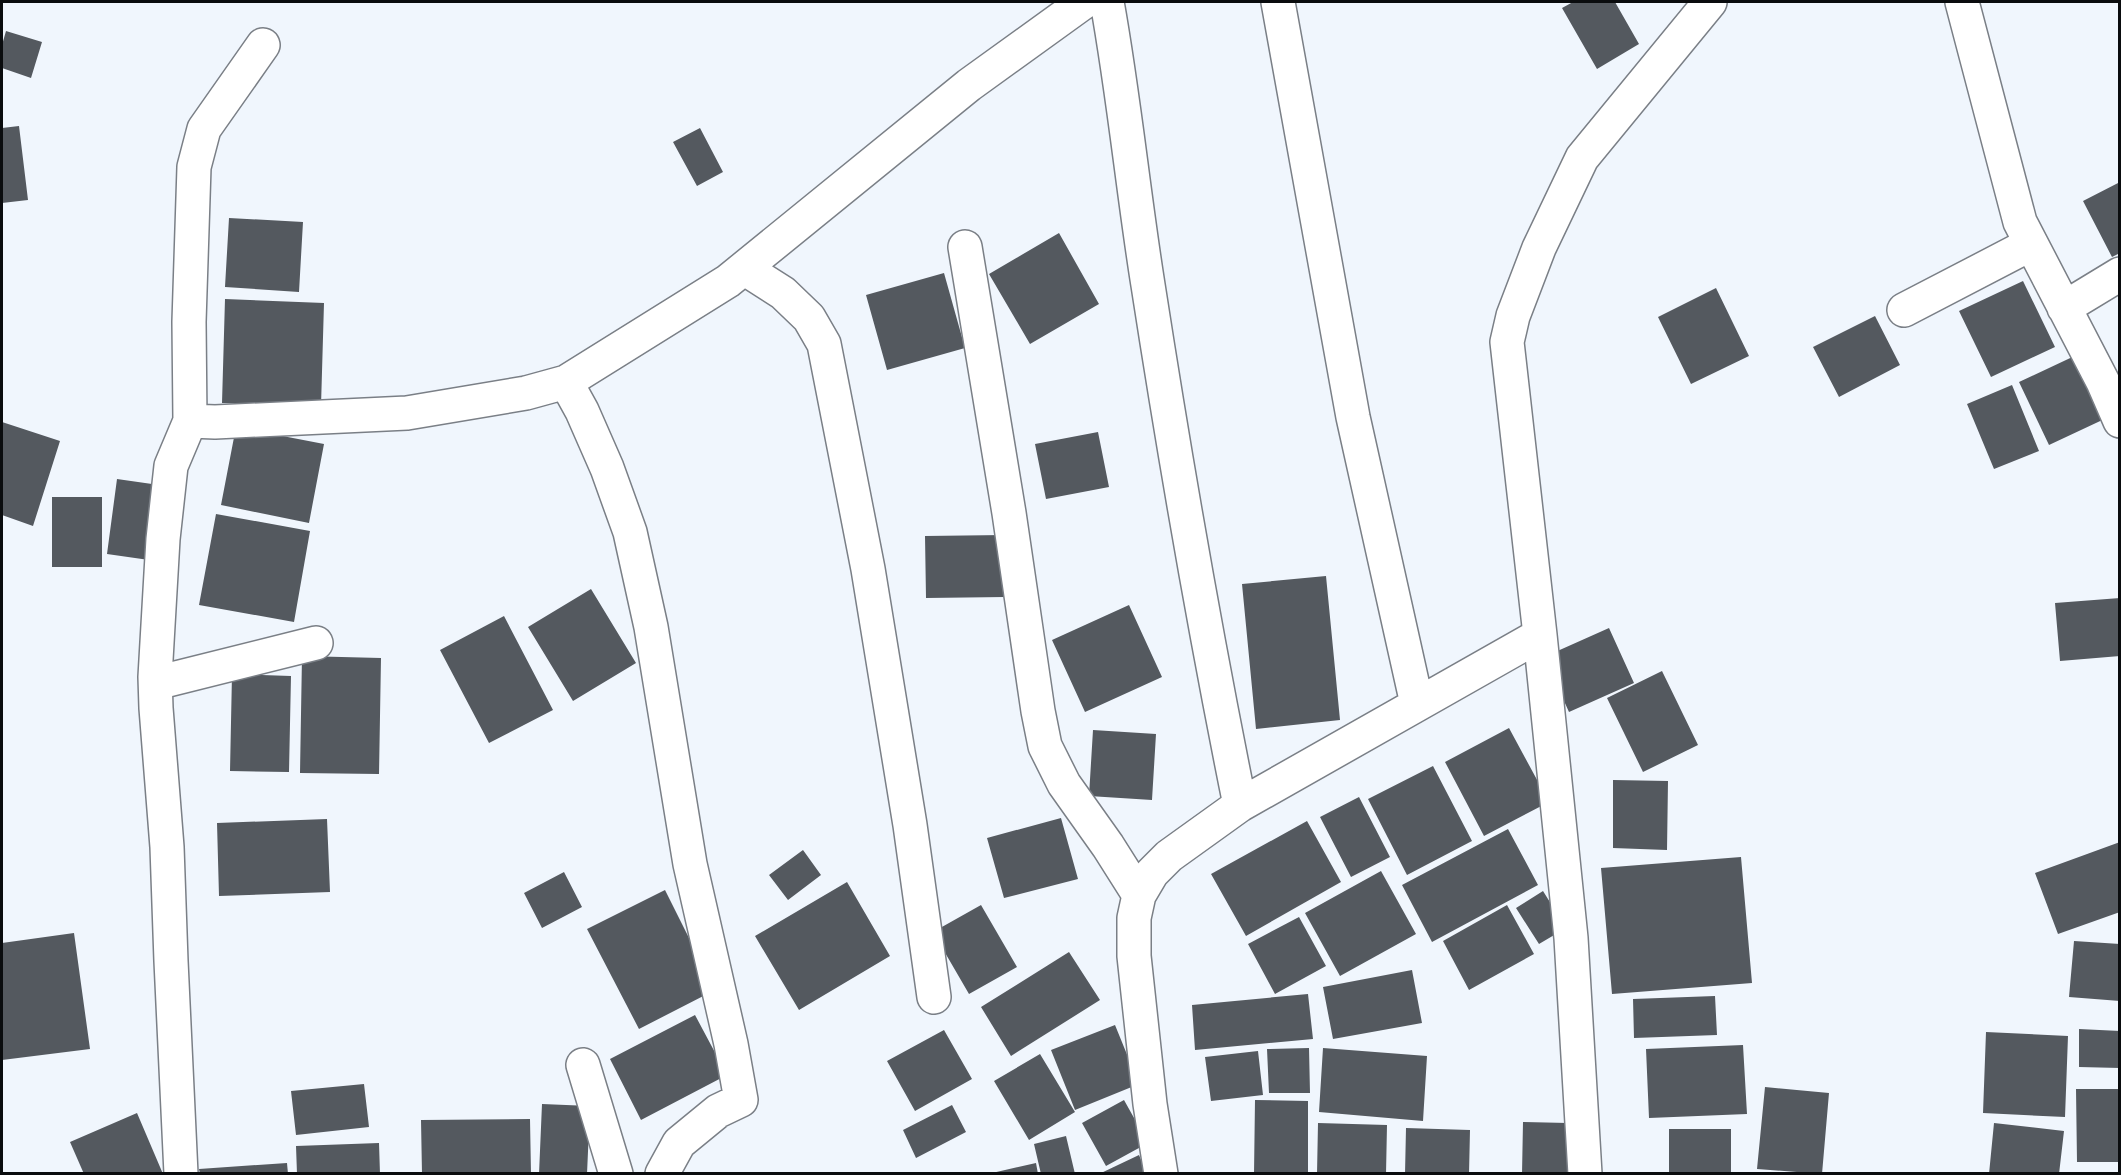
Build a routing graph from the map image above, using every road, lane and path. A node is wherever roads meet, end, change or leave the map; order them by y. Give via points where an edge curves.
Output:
1 (1084, 2) edge
2 (1107, 2) edge
3 (1278, 2) edge
4 (1710, 2) edge
5 (1962, 2) edge
6 (263, 45) dead end
7 (2031, 244) junction
8 (965, 247) dead end
9 (744, 268) junction
10 (2120, 274) edge
11 (2064, 308) junction
12 (1904, 310) dead end
13 (566, 382) junction
14 (2120, 420) edge
15 (190, 421) junction
16 (1540, 635) junction
17 (316, 643) dead end
18 (156, 683) junction
19 (1417, 704) junction
20 (1240, 805) junction
21 (1139, 895) junction
22 (934, 997) dead end
23 (583, 1065) dead end
24 (181, 1173) edge
25 (616, 1173) edge
26 (662, 1173) edge
27 (1161, 1173) edge
28 (1586, 1173) edge

1 - 9 street via 969,85
2 - 20 street via 1170,420
3 - 19 street via 1353,417
4 - 16 street via 1581,158 1513,316 1507,342
5 - 7 street via 2012,194
6 - 15 street via 204,129 194,167
7 - 11 street
7 - 12 street
8 - 21 street via 1046,746 1064,784
9 - 13 street
9 - 22 street via 783,293 809,318 824,344 868,569
10 - 11 street
11 - 14 street
13 - 15 street via 407,413
13 - 26 street via 607,468 630,532 651,627 690,864 741,1100 718,1111 679,1143
15 - 18 street via 171,466
16 - 19 street
16 - 28 street via 1571,938
17 - 18 street
18 - 24 street
19 - 20 street
20 - 21 street via 1169,856 1152,873
21 - 27 street via 1134,918 1134,956
23 - 25 street

